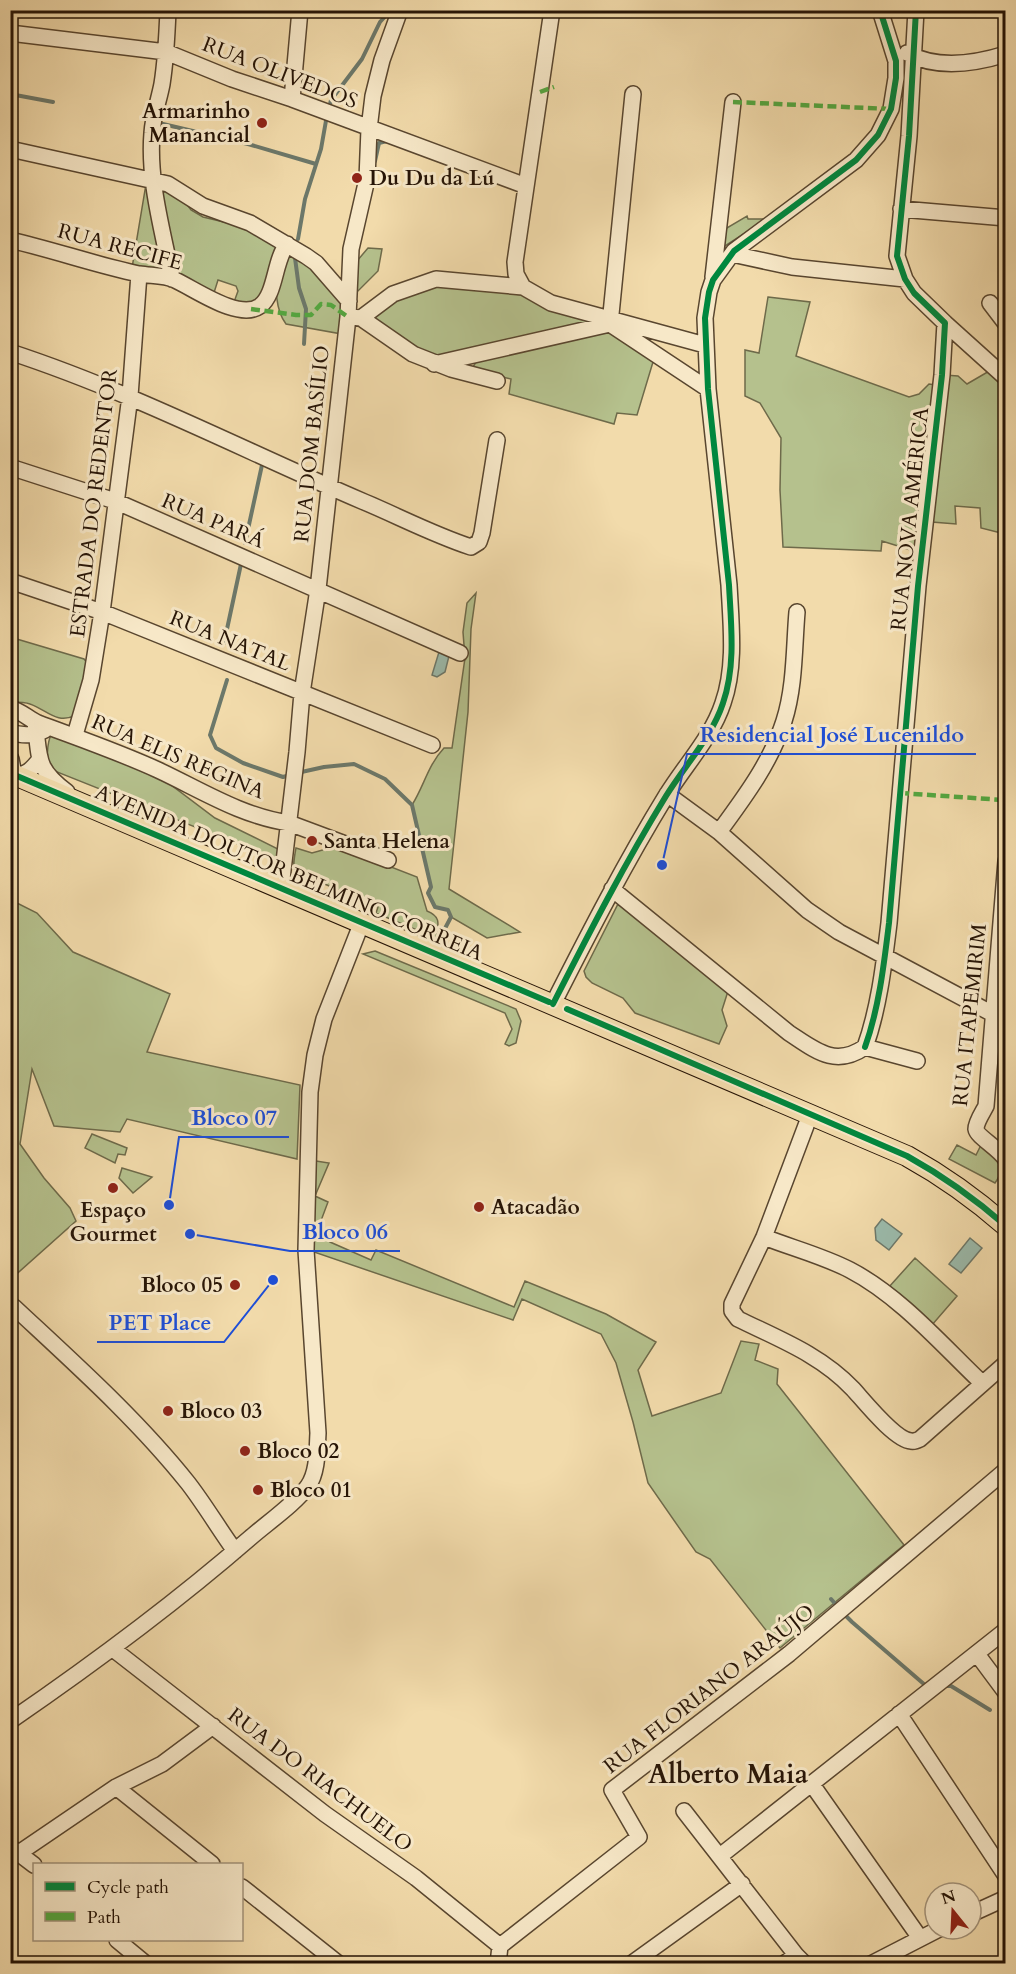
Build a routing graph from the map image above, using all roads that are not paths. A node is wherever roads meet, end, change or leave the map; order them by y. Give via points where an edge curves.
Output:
1 (168, 10) edge
2 (300, 10) edge
3 (400, 10) edge
4 (552, 10) edge
5 (880, 10) edge
6 (916, 10) edge
7 (10, 33) edge
8 (891, 42) junction
9 (166, 52) junction
10 (1005, 54) edge
11 (913, 56) junction
12 (633, 94) dead end
13 (292, 99) junction
14 (733, 102) dead end
15 (369, 129) junction
16 (10, 149) edge
17 (153, 179) junction
18 (526, 186) junction
19 (901, 208) junction
20 (1005, 218) edge
21 (10, 240) edge
22 (287, 244) junction
23 (732, 254) junction
24 (139, 274) junction
25 (172, 279) junction
26 (905, 279) junction
27 (713, 280) junction
28 (524, 287) junction
29 (349, 301) junction
30 (990, 303) dead end
31 (354, 317) junction
32 (610, 321) junction
33 (945, 323) junction
34 (1005, 324) edge
35 (705, 345) junction
36 (10, 352) edge
37 (434, 364) junction
38 (1005, 378) edge
39 (497, 381) dead end
40 (708, 389) junction
41 (130, 396) junction
42 (497, 440) dead end
43 (10, 467) edge
44 (328, 486) junction
45 (115, 501) junction
46 (10, 581) edge
47 (318, 589) junction
48 (102, 612) junction
49 (797, 612) dead end
50 (460, 653) dead end
51 (302, 693) junction
52 (10, 708) edge
53 (36, 728) junction
54 (14, 733) edge
55 (75, 735) junction
56 (432, 745) dead end
57 (40, 759) junction
58 (12, 767) edge
59 (667, 794) junction
60 (82, 803) junction
61 (289, 823) junction
62 (719, 832) junction
63 (388, 860) dead end
64 (1005, 861) edge
65 (281, 887) junction
66 (612, 889) junction
67 (362, 922) junction
68 (885, 956) junction
69 (554, 1004) junction
70 (999, 1017) edge
71 (865, 1047) junction
72 (917, 1061) dead end
73 (810, 1115) junction
74 (1005, 1161) edge
75 (1003, 1219) edge
76 (764, 1237) junction
77 (14, 1307) dead end
78 (1005, 1363) edge
79 (982, 1383) junction
80 (1005, 1470) edge
81 (235, 1551) junction
82 (1005, 1630) edge
83 (113, 1649) junction
84 (977, 1654) junction
85 (1005, 1693) edge
86 (899, 1714) junction
87 (10, 1721) edge
88 (213, 1726) junction
89 (811, 1783) junction
90 (116, 1787) junction
91 (684, 1811) dead end
92 (15, 1850) edge
93 (720, 1856) junction
94 (211, 1863) edge
95 (33, 1865) edge
96 (1005, 1876) edge
97 (742, 1884) junction
98 (243, 1888) edge
99 (1005, 1898) edge
100 (983, 1908) edge
101 (923, 1937) edge
102 (920, 1938) junction
103 (118, 1941) edge
104 (500, 1946) junction
105 (795, 1961) edge
106 (146, 1964) edge
107 (339, 1964) edge
108 (498, 1964) edge
109 (631, 1964) edge
110 (872, 1964) edge

1 - 9 street
2 - 13 street
3 - 15 street, RUA DOM BASÍLIO via 377,79
4 - 18 street
5 - 8 street
6 - 11 street
7 - 9 street, RUA OLIVEDOS
8 - 11 street
8 - 23 street via 896,78 891,109 878,135 856,160
9 - 13 street, RUA OLIVEDOS
9 - 17 street via 152,135
10 - 11 street via 938,63
11 - 19 street
12 - 32 street
13 - 15 street, RUA OLIVEDOS
14 - 27 street
15 - 18 street, RUA OLIVEDOS
15 - 29 street, RUA DOM BASÍLIO via 367,179 351,249
16 - 17 street
17 - 22 street
17 - 25 street
18 - 28 street via 515,261 516,274
19 - 20 street
19 - 26 street via 897,256
21 - 24 street, RUA RECIFE
22 - 25 street, RUA RECIFE via 280,254 268,296 251,309 226,306
22 - 29 street via 316,263
23 - 26 street via 792,267
23 - 27 street
24 - 25 street, RUA RECIFE
24 - 41 street, ESTRADA DO REDENTOR
26 - 33 street
27 - 35 street via 707,303
28 - 31 street via 436,279 393,294
28 - 32 street via 551,303
29 - 31 street, RUA DOM BASÍLIO
30 - 34 street
31 - 37 street
31 - 44 street, RUA DOM BASÍLIO
32 - 35 street
32 - 37 street
32 - 40 street
33 - 38 street
33 - 68 street, RUA NOVA AMÉRICA
35 - 40 street
36 - 41 street
37 - 39 street
40 - 59 street via 729,585 729,676 723,703 706,737
41 - 44 street
41 - 45 street, ESTRADA DO REDENTOR
42 - 44 street via 482,533 475,546
43 - 45 street, RUA PARÁ
44 - 47 street, RUA DOM BASÍLIO
45 - 47 street, RUA PARÁ
45 - 48 street, ESTRADA DO REDENTOR
46 - 48 street, RUA NATAL
47 - 50 street, RUA PARÁ
47 - 51 street, RUA DOM BASÍLIO
48 - 51 street, RUA NATAL
48 - 55 street, ESTRADA DO REDENTOR via 91,680
49 - 62 street via 790,698 784,722 754,783
51 - 56 street, RUA NATAL
51 - 61 street, RUA DOM BASÍLIO
52 - 53 street via 25,714
53 - 54 street
53 - 55 street, RUA ELIS REGINA via 53,728
53 - 57 street
54 - 58 street
55 - 61 street, RUA ELIS REGINA via 214,799
57 - 58 street via 27,773
57 - 60 street, AVENIDA DOUTOR BELMINO CORREIA via 51,780
58 - 60 main road, AVENIDA DOUTOR BELMINO CORREIA
59 - 62 street
59 - 66 street
60 - 65 main road, AVENIDA DOUTOR BELMINO CORREIA
61 - 63 street, RUA ELIS REGINA
61 - 65 street, RUA DOM BASÍLIO
62 - 68 street via 807,910
64 - 70 street, RUA ITAPEMIRIM
65 - 67 main road, AVENIDA DOUTOR BELMINO CORREIA
66 - 69 street
66 - 71 street via 816,1051 841,1057
67 - 69 main road, AVENIDA DOUTOR BELMINO CORREIA
67 - 81 street via 324,1019 310,1092 306,1250 318,1433 314,1471 301,1494
68 - 70 street
68 - 71 street, RUA NOVA AMÉRICA
69 - 73 main road, AVENIDA DOUTOR BELMINO CORREIA
70 - 74 street, RUA ITAPEMIRIM via 986,1106 976,1127
71 - 72 street
73 - 75 main road, AVENIDA DOUTOR BELMINO CORREIA via 923,1165
73 - 76 street
76 - 79 street via 866,1279 890,1296
76 - 79 street via 732,1311 738,1319 806,1352 838,1374 903,1439 920,1439
77 - 81 street via 154,1444 189,1485
78 - 79 street
80 - 104 street, RUA FLORIANO ARAÚJO via 789,1654 612,1790 639,1837
81 - 83 street
82 - 84 street
83 - 87 street
83 - 88 street, RUA DO RIACHUELO
84 - 85 street
84 - 86 street
86 - 89 street
86 - 96 street
88 - 90 street via 162,1764
88 - 104 street, RUA DO RIACHUELO
89 - 93 street
89 - 102 street
90 - 92 street
90 - 94 street
91 - 93 street
92 - 95 street
93 - 97 street
97 - 105 street
97 - 109 street
98 - 107 street
99 - 100 street
101 - 102 street
102 - 110 street
103 - 106 street
104 - 108 street

